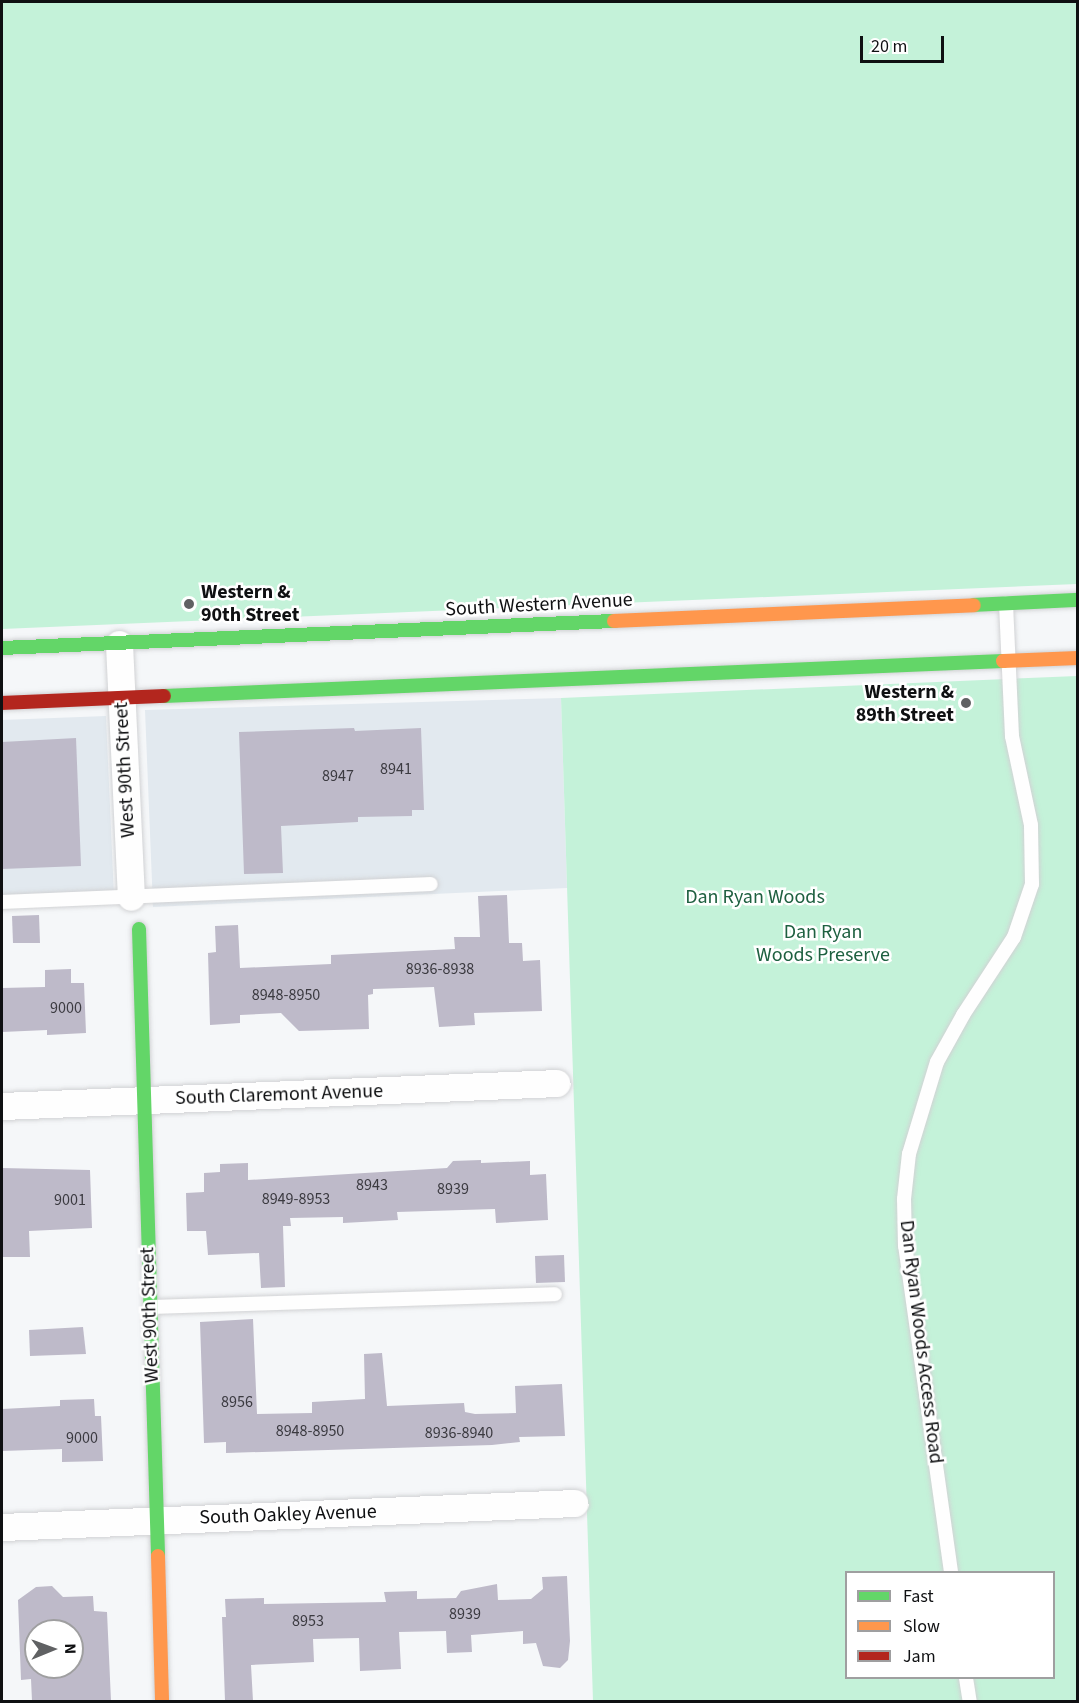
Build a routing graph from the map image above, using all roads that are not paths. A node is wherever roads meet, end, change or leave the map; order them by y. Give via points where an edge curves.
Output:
1 (1077, 600) edge
2 (1006, 603) junction
3 (119, 644) junction
4 (2, 648) edge
5 (1077, 658) edge
6 (1009, 661) junction
7 (121, 698) junction
8 (2, 703) edge
9 (431, 884) dead end
10 (131, 897) junction
11 (2, 902) edge
12 (139, 929) dead end
13 (556, 1083) dead end
14 (144, 1100) junction
15 (2, 1106) edge
16 (555, 1294) dead end
17 (150, 1307) junction
18 (574, 1503) dead end
19 (156, 1520) junction
20 (2, 1527) edge
21 (951, 1571) edge
22 (966, 1679) edge
23 (162, 1701) edge
24 (970, 1701) edge

1 - 2 main road, South Western Avenue
2 - 3 main road, South Western Avenue
2 - 6 lane, Dan Ryan Woods Access Road
3 - 4 main road, South Western Avenue
3 - 7 street, West 90th Street
5 - 6 main road
6 - 7 main road
6 - 21 lane, Dan Ryan Woods Access Road via 1012,736 1034,851 1028,905 1014,938 937,1062 909,1154 904,1199 904,1246
7 - 8 main road
7 - 10 street, West 90th Street
9 - 10 lane
10 - 11 lane
12 - 14 main road, West 90th Street
13 - 14 street, South Claremont Avenue
14 - 15 street, South Claremont Avenue
14 - 17 main road, West 90th Street
16 - 17 lane
17 - 19 main road, West 90th Street
18 - 19 street, South Oakley Avenue
19 - 20 street, South Oakley Avenue
19 - 23 main road, West 90th Street
22 - 24 lane

